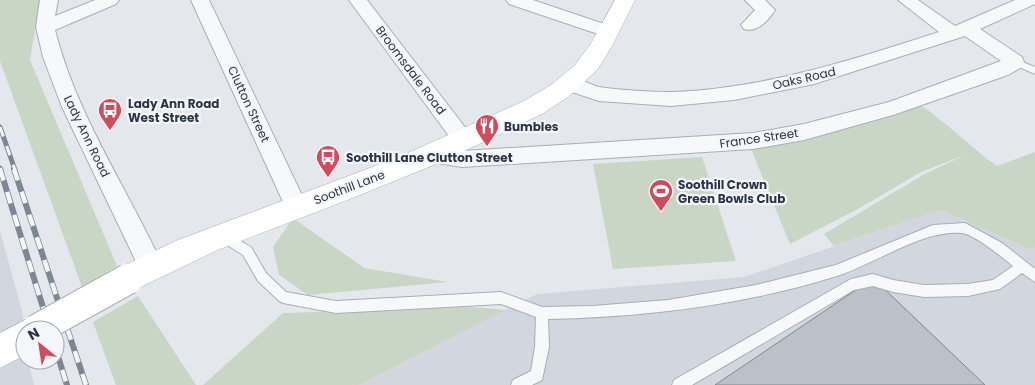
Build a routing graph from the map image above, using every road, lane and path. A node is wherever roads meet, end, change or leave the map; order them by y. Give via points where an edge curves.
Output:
1 (49, 0) edge
2 (110, 0) edge
3 (200, 0) edge
4 (358, 0) edge
5 (516, 0) edge
6 (625, 0) edge
7 (754, 0) edge
8 (907, 0) edge
9 (1030, 0) edge
10 (750, 25) dead end
11 (45, 27) junction
12 (607, 31) junction
13 (959, 31) junction
14 (1015, 62) junction
15 (1035, 71) edge
16 (570, 84) junction
17 (464, 141) junction
18 (433, 155) junction
19 (297, 208) junction
20 (221, 235) junction
21 (1022, 266) junction
22 (139, 272) junction
23 (1035, 276) edge
24 (542, 313) junction
25 (54, 320) edge
26 (15, 342) edge
27 (0, 352) edge
28 (518, 385) edge
29 (680, 385) edge

1 - 11 street, Lady Ann Road
2 - 11 street
3 - 19 street, Clutton Street
4 - 17 street, Broomsdale Road
5 - 12 street
6 - 12 main road, Soothill Lane
7 - 10 street via 766,10
8 - 13 street
9 - 13 street, Oaks Road
11 - 22 street, Lady Ann Road via 52,57
12 - 16 main road, Soothill Lane via 593,59
13 - 14 street
13 - 16 street, Oaks Road via 814,77 734,93 671,99 599,94
14 - 15 lane
14 - 18 street, France Street via 1001,70 893,108 804,132 753,141 462,159
16 - 17 main road, Soothill Lane via 531,108
17 - 18 main road, Soothill Lane
18 - 19 main road, Soothill Lane
19 - 20 main road, Soothill Lane
20 - 22 main road, Soothill Lane
20 - 24 lane via 247,251 262,277 283,297 336,307 501,298
21 - 23 lane
21 - 24 lane via 965,228 933,230 837,270 756,291 668,306
21 - 29 lane via 996,285 968,290 924,292 873,280 851,285
22 - 25 main road, Soothill Lane, bridge
24 - 28 lane via 542,347 537,375
26 - 27 main road

